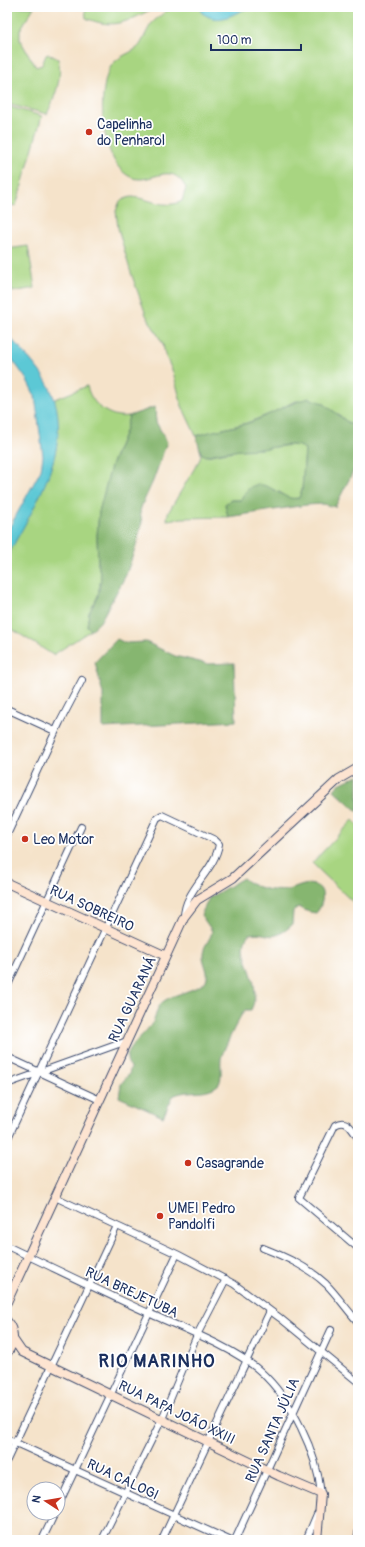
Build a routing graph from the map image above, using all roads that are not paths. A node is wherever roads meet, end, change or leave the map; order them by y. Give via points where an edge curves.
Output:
1 (82, 680) dead end
2 (7, 709) edge
3 (55, 732) junction
4 (358, 768) edge
5 (81, 827) dead end
6 (7, 835) edge
7 (7, 883) edge
8 (47, 901) junction
9 (184, 917) junction
10 (105, 928) junction
11 (166, 956) junction
12 (7, 987) edge
13 (127, 1041) junction
14 (7, 1057) edge
15 (39, 1072) junction
16 (7, 1084) edge
17 (100, 1100) junction
18 (358, 1138) edge
19 (7, 1140) edge
20 (55, 1197) junction
21 (117, 1226) junction
22 (7, 1246) edge
23 (264, 1248) dead end
24 (358, 1248) edge
25 (177, 1254) junction
26 (28, 1256) junction
27 (226, 1279) junction
28 (89, 1285) junction
29 (7, 1302) edge
30 (270, 1310) junction
31 (149, 1313) junction
32 (7, 1321) edge
33 (358, 1322) edge
34 (331, 1330) dead end
35 (197, 1335) junction
36 (13, 1339) junction
37 (22, 1352) junction
38 (320, 1352) junction
39 (7, 1353) edge
40 (247, 1361) junction
41 (50, 1366) junction
42 (358, 1382) edge
43 (111, 1394) junction
44 (294, 1412) junction
45 (162, 1419) junction
46 (7, 1439) edge
47 (15, 1442) junction
48 (210, 1442) junction
49 (7, 1460) edge
50 (75, 1470) junction
51 (267, 1470) junction
52 (66, 1489) edge
53 (125, 1493) junction
54 (321, 1494) junction
55 (321, 1506) junction
56 (174, 1515) junction
57 (51, 1521) edge
58 (358, 1533) edge
59 (42, 1540) edge
60 (102, 1540) edge
61 (162, 1540) edge
62 (229, 1540) edge
63 (235, 1540) edge
64 (306, 1540) edge
65 (317, 1540) edge
66 (357, 1540) edge

1 - 3 street
2 - 3 street
3 - 6 street
4 - 9 street, RUA GUARANÁ via 339,779 233,878 197,900
5 - 8 street
7 - 8 street, RUA SOBREIRO
8 - 10 street, RUA SOBREIRO
8 - 12 street
9 - 10 street via 188,899 207,872 219,844 164,815 156,818
9 - 11 street, RUA GUARANÁ
10 - 11 street, RUA SOBREIRO
10 - 15 street
11 - 13 street, RUA GUARANÁ
13 - 15 street
13 - 17 street, RUA GUARANÁ
14 - 15 street
15 - 16 street
15 - 17 street
15 - 19 street
17 - 20 street, RUA GUARANÁ
18 - 24 street via 348,1124 343,1122 334,1125 299,1198
20 - 21 street
20 - 26 street, RUA GUARANÁ
21 - 25 street
21 - 28 street
22 - 26 street, RUA BREJETUBA
23 - 33 street via 312,1272
25 - 27 street
25 - 31 street
26 - 28 street, RUA BREJETUBA
26 - 29 street, RUA GUARANÁ
27 - 30 street
27 - 35 street
28 - 31 street, RUA BREJETUBA
28 - 41 street
30 - 38 street
30 - 40 street
31 - 35 street, RUA BREJETUBA
31 - 43 street
32 - 36 street, RUA PAPA JOÃO XXIII
34 - 38 street, RUA SANTA JÚLIA
35 - 40 street, RUA BREJETUBA
35 - 45 street
36 - 37 street, RUA PAPA JOÃO XXIII
36 - 39 street
37 - 39 street
37 - 41 street, RUA PAPA JOÃO XXIII
38 - 42 street
38 - 44 street, RUA SANTA JÚLIA
40 - 44 street, RUA BREJETUBA via 267,1378
40 - 48 street
41 - 43 street, RUA PAPA JOÃO XXIII
41 - 47 street
43 - 45 street, RUA PAPA JOÃO XXIII
43 - 50 street
44 - 51 street, RUA SANTA JÚLIA
44 - 54 street, RUA BREJETUBA via 312,1460
45 - 48 street, RUA PAPA JOÃO XXIII
45 - 53 street
46 - 47 street, RUA CALOGI
47 - 49 street
47 - 50 street, RUA CALOGI
48 - 51 street, RUA PAPA JOÃO XXIII
48 - 56 street
50 - 52 street
50 - 53 street, RUA CALOGI
51 - 54 street, RUA PAPA JOÃO XXIII
51 - 63 street, RUA SANTA JÚLIA
53 - 56 street, RUA CALOGI
53 - 60 street
54 - 55 street
55 - 64 street
55 - 65 street
56 - 61 street
56 - 62 street, RUA CALOGI
57 - 59 street
58 - 66 street

